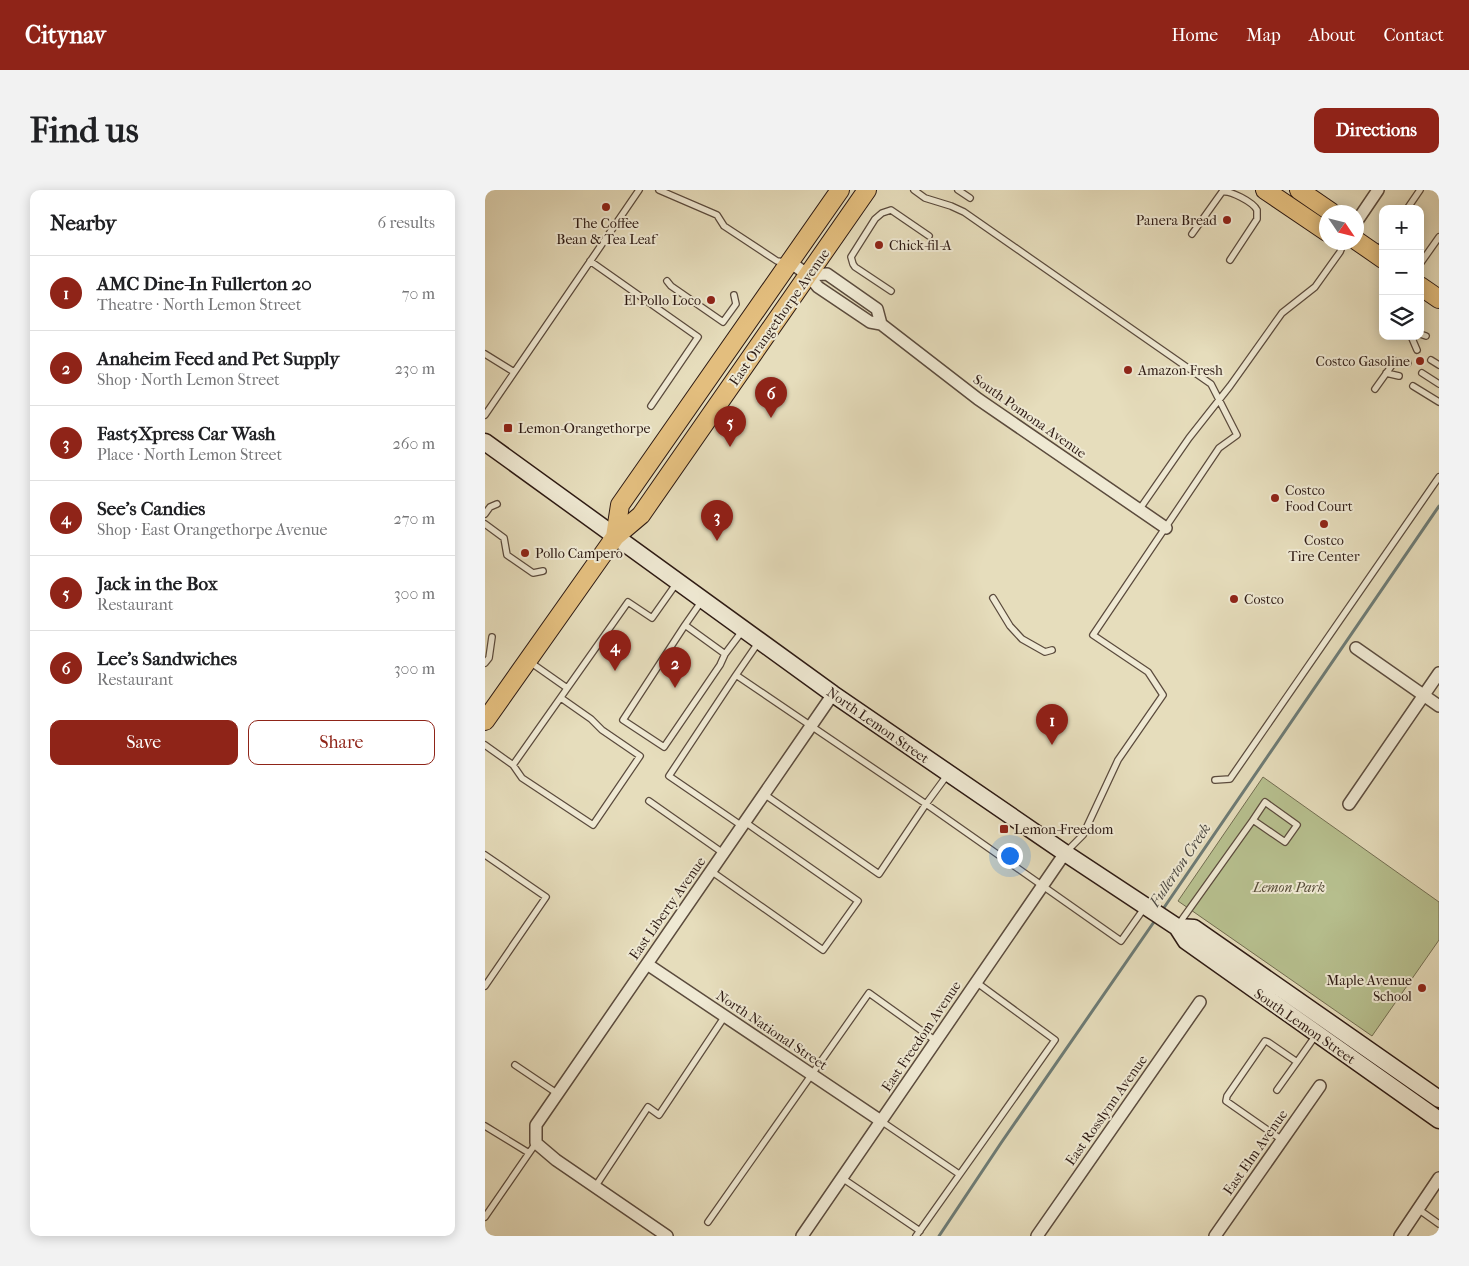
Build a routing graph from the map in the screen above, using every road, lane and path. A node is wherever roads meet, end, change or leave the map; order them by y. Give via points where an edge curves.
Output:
1 (639, 190) edge
2 (659, 190) edge
3 (839, 190) edge
4 (867, 190) edge
5 (914, 190) edge
6 (958, 190) edge
7 (1265, 190) edge
8 (1299, 190) edge
9 (1378, 190) edge
10 (1420, 190) edge
11 (970, 198) dead end
12 (1321, 205) edge
13 (1410, 205) edge
14 (1364, 211) edge
15 (1319, 227) edge
16 (1192, 234) dead end
17 (929, 236) dead end
18 (1439, 237) edge
19 (1364, 244) edge
20 (1341, 250) edge
21 (1379, 252) edge
22 (1424, 258) edge
23 (1229, 260) dead end
24 (591, 261) junction
25 (790, 262) junction
26 (808, 275) junction
27 (667, 280) dead end
28 (1424, 289) edge
29 (891, 291) dead end
30 (734, 295) dead end
31 (1439, 299) edge
32 (1413, 340) edge
33 (1417, 350) dead end
34 (485, 354) edge
35 (1431, 360) dead end
36 (1408, 363) dead end
37 (1439, 365) edge
38 (514, 372) junction
39 (1387, 373) junction
40 (1422, 373) dead end
41 (1399, 376) dead end
42 (1439, 384) edge
43 (1413, 386) dead end
44 (1375, 389) dead end
45 (1219, 400) junction
46 (1439, 402) edge
47 (651, 406) dead end
48 (485, 415) edge
49 (485, 442) edge
50 (1439, 477) edge
51 (497, 504) dead end
52 (1139, 510) junction
53 (485, 514) edge
54 (485, 524) edge
55 (1165, 528) junction
56 (615, 537) junction
57 (543, 571) dead end
58 (677, 582) junction
59 (993, 598) dead end
60 (703, 600) junction
61 (685, 625) junction
62 (743, 629) junction
63 (493, 637) dead end
64 (760, 641) junction
65 (1356, 648) dead end
66 (1052, 650) dead end
67 (725, 654) junction
68 (528, 660) junction
69 (485, 663) edge
70 (1439, 672) edge
71 (737, 675) junction
72 (567, 688) junction
73 (833, 694) junction
74 (1423, 695) junction
75 (561, 698) junction
76 (1439, 706) edge
77 (485, 721) edge
78 (811, 725) junction
79 (485, 745) edge
80 (513, 765) junction
81 (949, 774) junction
82 (1215, 780) dead end
83 (764, 794) junction
84 (649, 801) dead end
85 (926, 804) junction
86 (1349, 804) dead end
87 (1253, 820) junction
88 (743, 824) junction
89 (723, 853) junction
90 (1065, 853) junction
91 (485, 855) edge
92 (711, 871) junction
93 (1042, 885) junction
94 (1145, 907) junction
95 (1172, 924) junction
96 (647, 964) junction
97 (976, 982) junction
98 (485, 986) edge
99 (1200, 1002) dead end
100 (725, 1016) junction
101 (1317, 1034) junction
102 (936, 1041) junction
103 (1297, 1062) junction
104 (515, 1065) dead end
105 (812, 1075) junction
106 (1320, 1086) dead end
107 (1277, 1090) dead end
108 (558, 1094) junction
109 (1439, 1099) edge
110 (1439, 1120) edge
111 (881, 1121) junction
112 (485, 1126) edge
113 (1282, 1140) junction
114 (533, 1148) junction
115 (959, 1174) junction
116 (842, 1178) junction
117 (1439, 1178) edge
118 (595, 1187) junction
119 (1418, 1210) junction
120 (485, 1217) edge
121 (708, 1222) dead end
122 (1439, 1224) edge
123 (918, 1234) edge
124 (667, 1236) edge
125 (802, 1236) edge
126 (1037, 1236) edge
127 (1215, 1236) edge
128 (1400, 1236) edge

1 - 24 lane
2 - 25 lane via 717,215 724,226 777,262
3 - 25 main road, East Orangethorpe Avenue
4 - 26 main road, East Orangethorpe Avenue
5 - 45 lane via 925,198 964,212 983,225 1195,372 1211,384
6 - 11 lane
7 - 15 main road
8 - 12 main road
9 - 14 street
10 - 13 lane
16 - 23 lane via 1221,192 1234,193 1253,206 1257,210 1257,219
17 - 29 lane via 891,210 875,219 851,254 851,261
18 - 22 lane
19 - 21 main road
20 - 45 lane via 1315,287 1282,313
24 - 38 lane
24 - 47 lane via 699,337
25 - 26 street, South Pomona Avenue
25 - 56 main road, East Orangethorpe Avenue via 621,505
26 - 52 street, South Pomona Avenue via 818,287 870,322 881,324 978,399
26 - 56 main road, East Orangethorpe Avenue via 641,515
27 - 30 lane via 723,322 736,304
28 - 31 main road
32 - 33 lane
34 - 38 lane
35 - 37 lane
36 - 39 lane via 1395,361
38 - 48 lane
39 - 41 lane
39 - 44 lane
40 - 42 lane
43 - 46 lane
45 - 52 lane
45 - 55 lane via 1237,435 1219,448
49 - 56 street
50 - 82 lane via 1230,779
51 - 53 lane
52 - 55 street, South Pomona Avenue
54 - 57 lane via 504,538 507,555 533,573
55 - 90 lane via 1093,635 1147,672 1163,695 1118,760 1083,835
56 - 58 street, North Lemon Street
56 - 68 main road, East Orangethorpe Avenue
58 - 60 street, North Lemon Street
58 - 72 lane via 652,618 628,602
59 - 66 lane via 1022,639 1045,652
60 - 61 lane
60 - 62 street, North Lemon Street
61 - 67 lane
61 - 67 lane via 623,720 664,747
62 - 64 street, North Lemon Street
62 - 67 lane
63 - 69 lane
64 - 71 lane
64 - 73 street, North Lemon Street
65 - 74 street
68 - 72 lane
68 - 77 main road, East Orangethorpe Avenue
70 - 74 street
71 - 78 lane
71 - 88 lane via 669,776
72 - 75 lane
73 - 78 street, East Liberty Avenue
73 - 81 street, North Lemon Street
74 - 76 street
74 - 86 street
75 - 80 lane
75 - 80 lane via 640,756 593,825 522,778
78 - 83 street, East Liberty Avenue
78 - 85 lane
79 - 80 lane
81 - 85 lane
81 - 90 street, North Lemon Street
83 - 85 lane via 879,874
83 - 88 street, East Liberty Avenue
84 - 89 lane
85 - 93 lane
87 - 87 lane via 1285,842 1297,825 1265,802
87 - 95 lane
88 - 89 street, East Liberty Avenue
88 - 92 lane via 858,901 823,950
89 - 92 street, East Liberty Avenue
90 - 93 street, East Freedom Avenue
90 - 94 street, North Lemon Street
91 - 98 lane via 546,897
92 - 96 street, East Liberty Avenue
93 - 94 lane via 1121,941
93 - 97 street, East Freedom Avenue
94 - 95 street, South Lemon Street
95 - 101 street, South Lemon Street via 1186,941
95 - 109 street, South Lemon Street via 1194,928
96 - 100 street, North National Street
96 - 108 street, East Liberty Avenue
97 - 102 street, East Freedom Avenue
97 - 115 lane via 1055,1040
99 - 126 street, East Rosslynn Avenue
100 - 105 street, North National Street
100 - 118 lane via 659,1115 648,1107
101 - 103 lane
101 - 110 street, South Lemon Street
102 - 105 lane via 869,993
102 - 111 street, East Freedom Avenue
103 - 107 lane
103 - 113 lane via 1265,1042 1226,1101
104 - 108 lane
105 - 111 street, North National Street
105 - 121 lane
106 - 113 street, East Elm Avenue
108 - 114 street, East Liberty Avenue via 536,1125
111 - 115 lane
111 - 116 street, East Freedom Avenue
112 - 114 lane
113 - 127 street, East Elm Avenue
114 - 118 street
114 - 120 lane
115 - 123 lane
116 - 123 lane
116 - 125 street, East Freedom Avenue
117 - 119 street
118 - 124 street
119 - 122 lane
119 - 128 street

